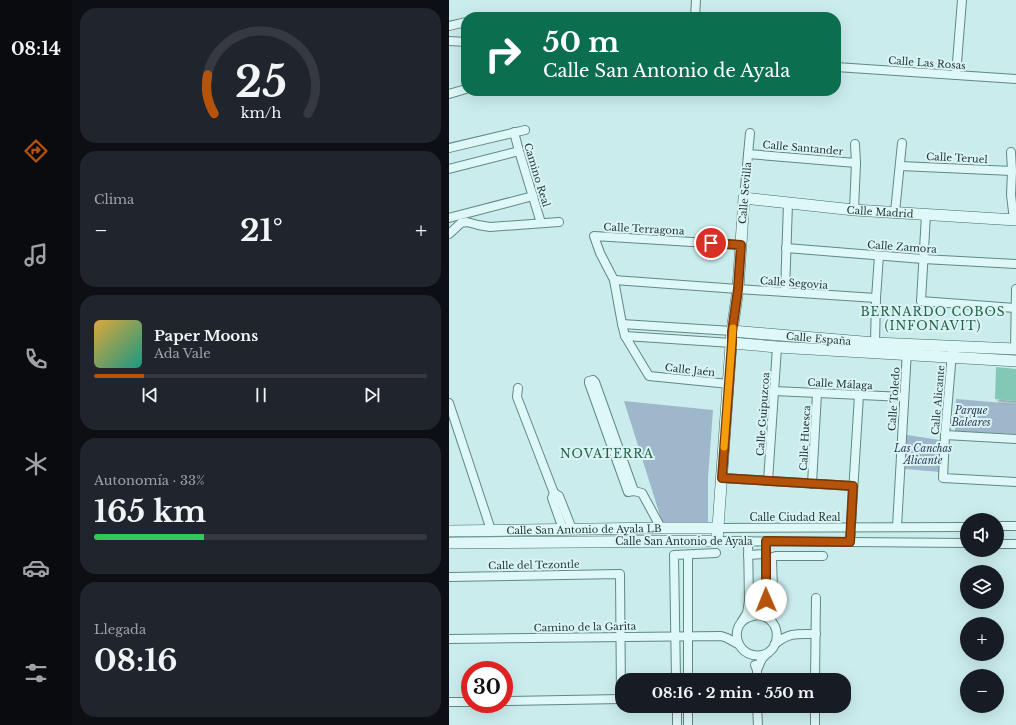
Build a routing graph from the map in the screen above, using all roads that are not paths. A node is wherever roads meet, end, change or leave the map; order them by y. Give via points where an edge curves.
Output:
1 (696, 0) edge
2 (962, 0) edge
3 (695, 12) edge
4 (461, 23) edge
5 (449, 26) edge
6 (449, 41) edge
7 (461, 42) edge
8 (841, 67) edge
9 (956, 75) junction
10 (1016, 79) edge
11 (461, 90) edge
12 (449, 94) edge
13 (525, 130) dead end
14 (514, 132) junction
15 (750, 133) dead end
16 (902, 143) dead end
17 (855, 144) dead end
18 (449, 148) edge
19 (519, 151) junction
20 (1011, 152) dead end
21 (748, 154) junction
22 (856, 163) junction
23 (900, 166) junction
24 (449, 169) edge
25 (1012, 171) junction
26 (533, 196) junction
27 (744, 198) junction
28 (788, 203) junction
29 (854, 210) junction
30 (895, 212) junction
31 (926, 215) junction
32 (449, 218) edge
33 (466, 218) junction
34 (1015, 220) edge
35 (559, 222) dead end
36 (541, 224) junction
37 (451, 232) edge
38 (741, 245) junction
39 (786, 248) junction
40 (879, 256) junction
41 (923, 259) junction
42 (1016, 264) edge
43 (614, 280) junction
44 (738, 289) junction
45 (1016, 289) edge
46 (785, 292) junction
47 (876, 298) junction
48 (1015, 308) edge
49 (622, 324) junction
50 (625, 336) junction
51 (732, 337) junction
52 (875, 343) junction
53 (777, 347) junction
54 (1015, 349) edge
55 (907, 350) junction
56 (952, 352) junction
57 (1016, 361) edge
58 (729, 384) junction
59 (518, 388) dead end
60 (774, 390) junction
61 (817, 393) junction
62 (859, 395) junction
63 (904, 397) junction
64 (449, 403) edge
65 (608, 426) junction
66 (945, 435) junction
67 (1016, 439) edge
68 (722, 478) junction
69 (768, 481) junction
70 (1016, 482) edge
71 (812, 484) junction
72 (853, 486) junction
73 (960, 526) edge
74 (1004, 526) edge
75 (1016, 526) edge
76 (851, 527) junction
77 (897, 527) junction
78 (591, 528) junction
79 (661, 528) junction
80 (718, 528) junction
81 (568, 529) junction
82 (449, 530) edge
83 (491, 530) junction
84 (717, 541) junction
85 (748, 541) junction
86 (766, 541) junction
87 (590, 542) junction
88 (850, 542) junction
89 (449, 543) edge
90 (960, 543) edge
91 (1004, 544) edge
92 (1016, 544) edge
93 (716, 553) dead end
94 (688, 554) junction
95 (766, 554) junction
96 (748, 555) junction
97 (823, 556) dead end
98 (449, 577) edge
99 (766, 591) junction
100 (816, 598) dead end
101 (741, 624) junction
102 (774, 624) junction
103 (792, 634) junction
104 (816, 634) junction
105 (675, 636) junction
106 (688, 636) junction
107 (721, 636) junction
108 (620, 637) junction
109 (449, 639) edge
110 (738, 644) junction
111 (775, 644) junction
112 (746, 652) junction
113 (768, 653) junction
114 (757, 670) joint
115 (621, 673) edge
116 (676, 673) edge
117 (688, 673) edge
118 (815, 673) edge
119 (615, 699) edge
120 (513, 701) edge
121 (449, 702) edge
122 (461, 702) edge
123 (677, 713) edge
124 (688, 713) edge
125 (757, 713) edge
126 (815, 713) edge
127 (677, 725) edge
128 (688, 725) edge
129 (758, 725) edge
130 (815, 725) edge

1 - 3 street
2 - 9 street
4 - 5 street
6 - 7 street
8 - 9 street, Calle Las Rosas
9 - 10 street, Calle Las Rosas
11 - 12 street
13 - 14 street, Camino Real
14 - 18 street, Camino Real
14 - 19 street, Camino Real
15 - 21 street, Calle Sevilla
16 - 23 street
17 - 22 street
19 - 24 street
19 - 26 street, Camino Real
20 - 25 street
21 - 22 street, Calle Santander
21 - 27 street, Calle Sevilla
22 - 29 street
23 - 25 street, Calle Teruel
23 - 30 street
25 - 34 street via 1011,195
26 - 33 street
26 - 36 street, Camino Real
27 - 28 street, Calle Madrid
27 - 38 street, Calle Sevilla
28 - 29 street, Calle Madrid
28 - 39 street
29 - 30 street, Calle Madrid
30 - 31 street, Calle Madrid
31 - 34 street, Calle Madrid
31 - 41 street
32 - 33 street
33 - 36 street via 478,225 490,227
33 - 37 street
35 - 36 street
38 - 43 street, Calle Terragona via 594,236
38 - 44 street, Calle Sevilla
39 - 40 street, Calle Zamora
39 - 46 street
40 - 41 street, Calle Zamora
40 - 47 street
41 - 42 street, Calle Zamora
41 - 48 street via 921,301
43 - 44 street, Calle Segovia
43 - 49 street
44 - 46 street, Calle Segovia
44 - 51 street, Calle Sevilla
45 - 48 street
46 - 47 street, Calle Segovia
47 - 52 street
48 - 54 street
49 - 50 street
49 - 51 street, Calle España
50 - 51 street, Calle España
50 - 58 street, Calle Jaén via 649,376
51 - 52 street, Calle España
51 - 53 street, Calle España
51 - 58 street, Calle Sevilla
52 - 55 street, Calle España
53 - 55 street, Calle España
53 - 60 street, Calle Guipuzcoa
54 - 56 street, Calle España
55 - 56 street, Calle España
55 - 63 street, Calle Toledo
56 - 57 street, Calle España
56 - 66 street, Calle Alicante
58 - 68 street, Calle Sevilla
59 - 81 street via 517,397 554,493 559,496
60 - 61 street, Calle Málaga
60 - 69 street, Calle Guipuzcoa
61 - 62 street, Calle Málaga
61 - 71 street, Calle Huesca
62 - 63 street, Calle Málaga
62 - 72 street
63 - 77 street, Calle Toledo
64 - 83 street
65 - 65 street via 595,382 591,380 589,383
65 - 79 street via 628,492 642,493
66 - 67 street
66 - 70 street, Calle Alicante via 943,478
68 - 69 street
68 - 80 street, Calle Sevilla
69 - 71 street
71 - 72 street
72 - 76 street
73 - 77 street, Calle Ciudad Real
74 - 75 street
76 - 77 street, Calle Ciudad Real
76 - 80 street, Calle Ciudad Real
76 - 88 street
78 - 79 street, Calle San Antonio de Ayala LB
78 - 81 street, Calle San Antonio de Ayala LB
78 - 87 street
79 - 80 street, Calle San Antonio de Ayala LB
80 - 84 street, Calle Sevilla
81 - 83 street, Calle San Antonio de Ayala LB
82 - 83 street, Calle San Antonio de Ayala LB
84 - 85 street, Calle San Antonio de Ayala
84 - 87 street, Calle San Antonio de Ayala
85 - 86 street, Calle San Antonio de Ayala
85 - 96 street
86 - 88 street, Calle San Antonio de Ayala
86 - 95 street
87 - 89 street, Calle San Antonio de Ayala
88 - 90 street, Calle San Antonio de Ayala
91 - 92 street
93 - 94 street
94 - 105 street via 674,555
94 - 106 street
95 - 96 street
95 - 99 street
96 - 101 street via 749,601 747,613
97 - 99 street via 773,557 773,589
98 - 108 street, Calle del Tezontle via 620,574
99 - 102 street via 768,612
100 - 104 street
101 - 102 street via 754,615 767,618
101 - 107 street, Camino de la Garita
101 - 110 street via 737,631
102 - 103 street via 780,630
102 - 111 street via 777,635
103 - 104 street
103 - 111 street
104 - 118 street
105 - 106 street, Camino de la Garita
105 - 108 street, Camino de la Garita
105 - 116 street
106 - 107 street, Camino de la Garita
106 - 117 street
107 - 110 street, Camino de la Garita
108 - 109 street, Camino de la Garita
108 - 115 street
110 - 112 street
111 - 113 street
112 - 113 street via 757,656
112 - 114 street
113 - 114 street
119 - 120 street
121 - 122 street
123 - 127 street
124 - 128 street
125 - 129 street
126 - 130 street

